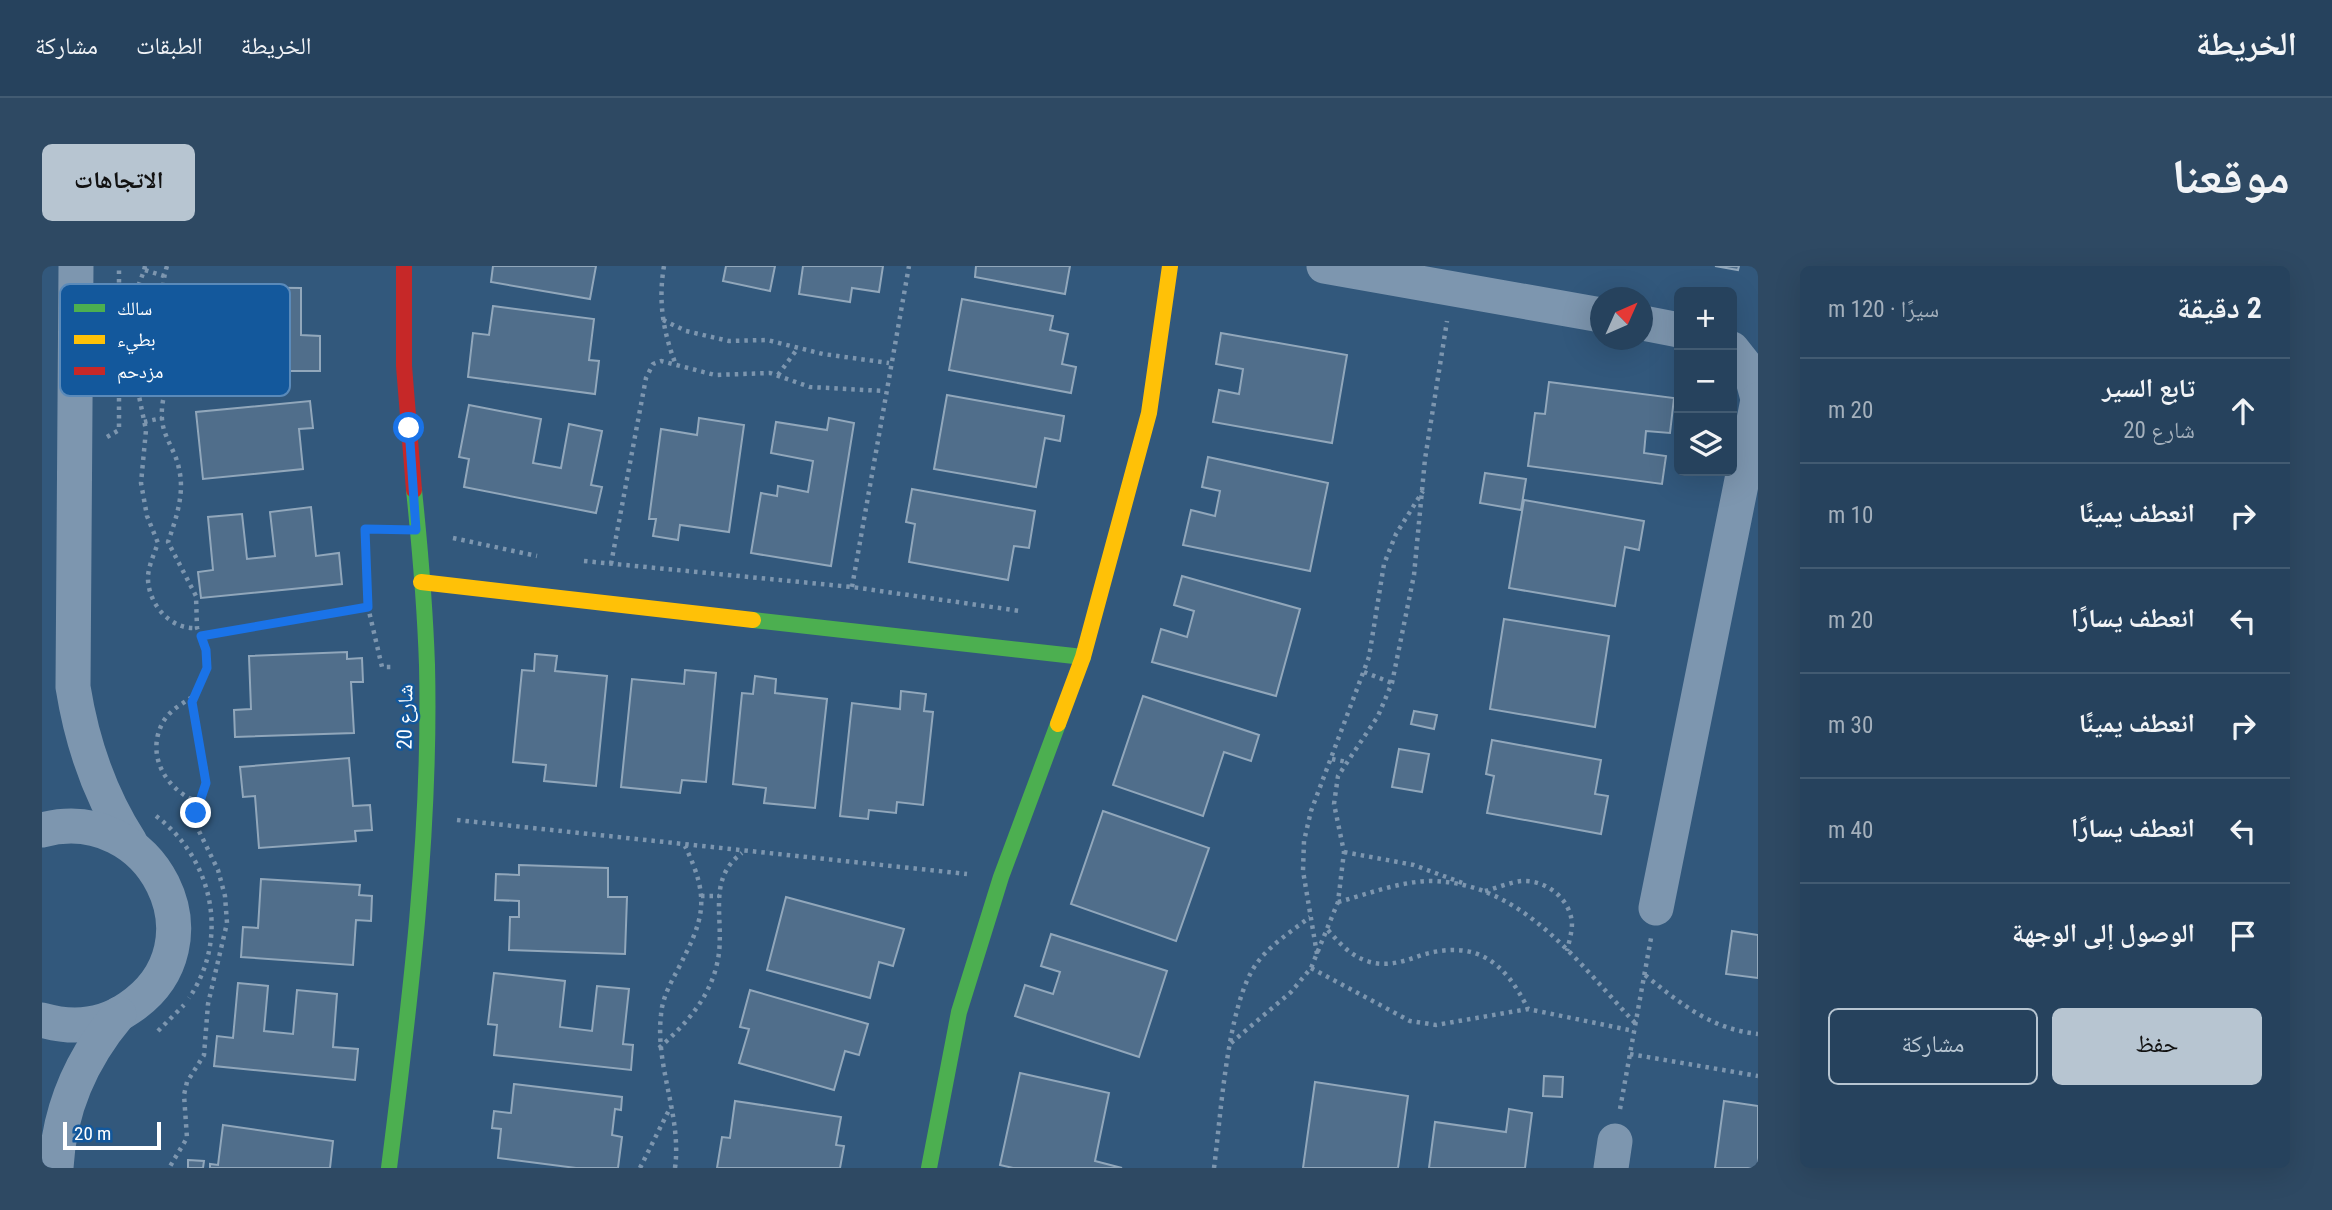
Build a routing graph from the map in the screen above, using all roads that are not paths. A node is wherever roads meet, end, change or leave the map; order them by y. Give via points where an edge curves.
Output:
1 (76, 266) edge
2 (404, 266) edge
3 (1170, 266) edge
4 (1324, 266) edge
5 (76, 284) edge
6 (1590, 313) edge
7 (1653, 325) edge
8 (1674, 329) edge
9 (1733, 350) edge
10 (75, 396) edge
11 (1758, 399) edge
12 (421, 582) junction
13 (1083, 657) junction
14 (42, 830) edge
15 (130, 842) junction
16 (1656, 908) road end
17 (119, 1014) junction
18 (42, 1020) edge
19 (56, 1168) edge
20 (389, 1168) edge
21 (929, 1168) edge

1 - 5 street
2 - 12 street, شارع 20 via 404,361
3 - 13 street via 1149,413
4 - 6 street
7 - 8 street
9 - 11 street via 1751,373
10 - 15 street via 73,687 94,772
11 - 16 street
12 - 13 street
12 - 20 street, شارع 20 via 427,666 425,817
13 - 21 street via 1001,877 960,1012
14 - 15 street via 88,826
15 - 17 street via 158,872 172,911 173,932 170,952 151,988
17 - 18 street via 79,1026
17 - 19 street via 101,1035 74,1084 58,1138

